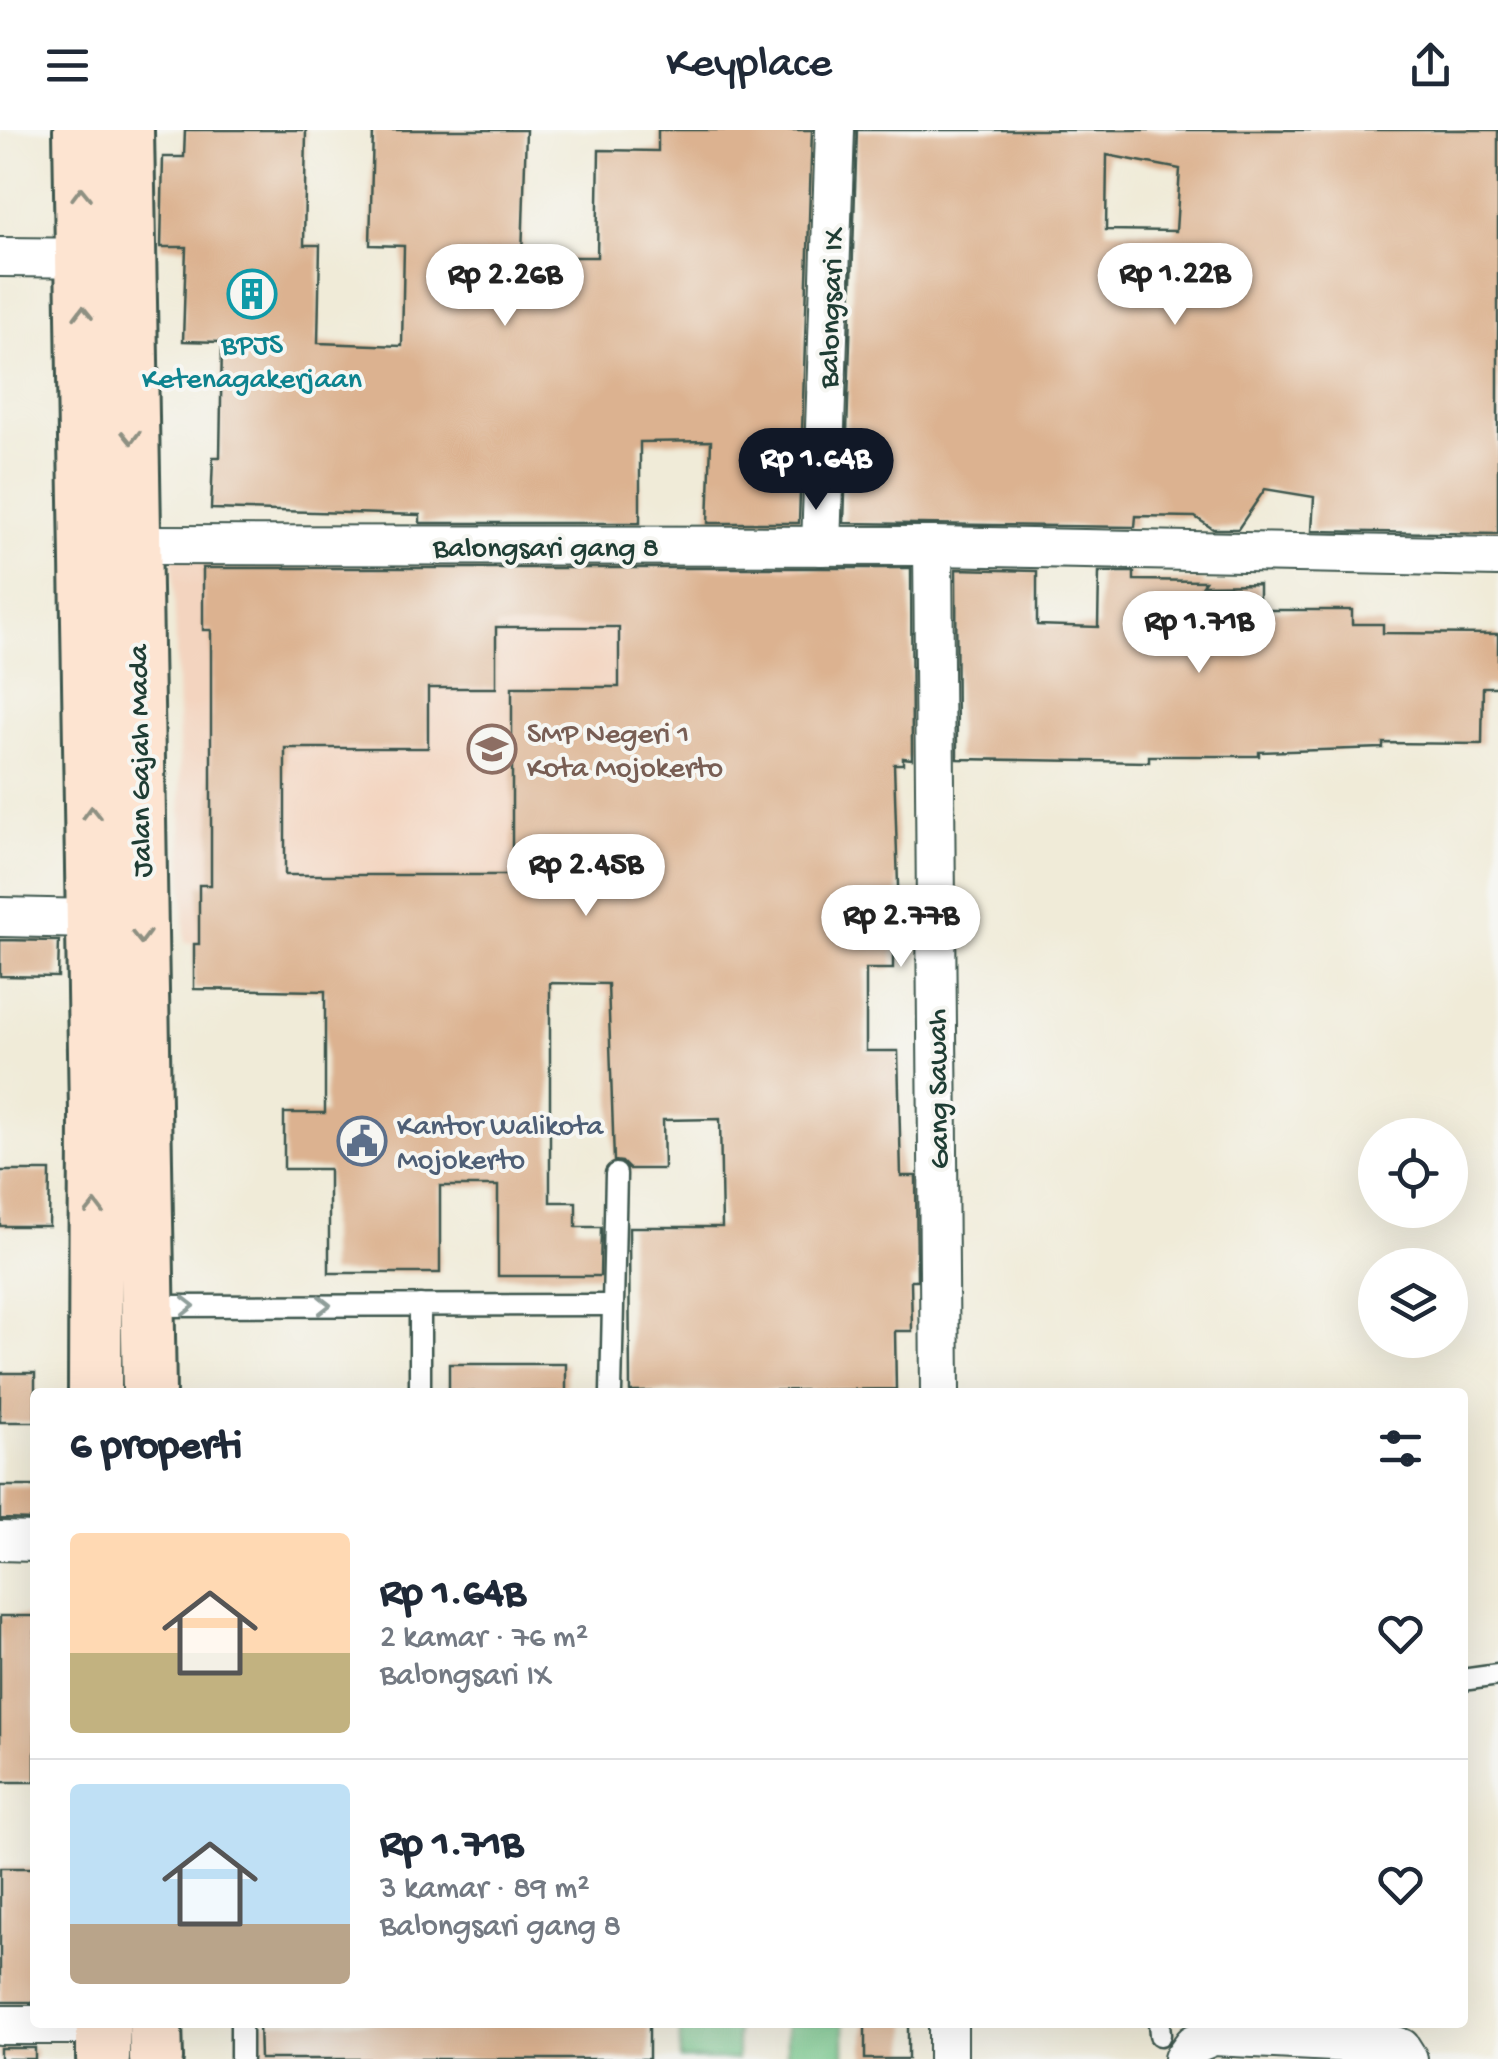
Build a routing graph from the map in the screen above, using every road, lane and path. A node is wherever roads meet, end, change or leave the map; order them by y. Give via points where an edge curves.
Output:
1 (80, 130) edge
2 (127, 130) edge
3 (835, 130) edge
4 (0, 257) edge
5 (105, 258) junction
6 (134, 545) junction
7 (821, 546) junction
8 (932, 546) junction
9 (1498, 557) edge
10 (112, 603) junction
11 (0, 917) edge
12 (94, 919) junction
13 (616, 1174) dead end
14 (612, 1304) junction
15 (121, 1305) junction
16 (420, 1305) junction
17 (96, 1388) edge
18 (148, 1388) edge
19 (420, 1388) edge
20 (611, 1388) edge
21 (940, 1388) edge
22 (0, 1541) edge
23 (30, 1542) edge
24 (1498, 1676) edge
25 (1468, 1679) edge
26 (0, 2025) edge
27 (30, 2028) edge
28 (31, 2028) edge
29 (155, 2028) edge
30 (241, 2028) edge
31 (948, 2028) edge
32 (103, 2035) edge
33 (1168, 2039) edge
34 (156, 2059) edge
35 (242, 2059) edge
36 (948, 2059) edge
37 (1408, 2059) edge

5 -> 1 main road, Jalan Gajah Mada
2 - 5 main road, Jalan Gajah Mada
3 - 7 street, Balongsari IX
4 - 5 street
5 -> 6 main road, Jalan Gajah Mada
10 -> 5 main road, Jalan Gajah Mada
6 - 7 street, Balongsari gang 8
6 - 10 main road, Jalan Gajah Mada
7 - 8 street, Balongsari gang 8
8 - 9 street, Balongsari gang 8
8 - 21 street, Gang Sawah
12 -> 10 main road, Jalan Gajah Mada
10 -> 15 main road, Jalan Gajah Mada
11 - 12 street
15 -> 12 main road, Jalan Gajah Mada
13 - 14 lane
14 - 16 lane
14 - 20 lane
15 -> 16 lane
15 - 17 main road, Jalan Gajah Mada
15 - 18 main road, Jalan Gajah Mada
16 - 19 lane
22 - 23 street
24 - 25 lane
26 - 27 street
28 - 32 street
29 - 34 main road
30 - 35 lane
31 - 36 street
33 - 37 street via 1392,2045

